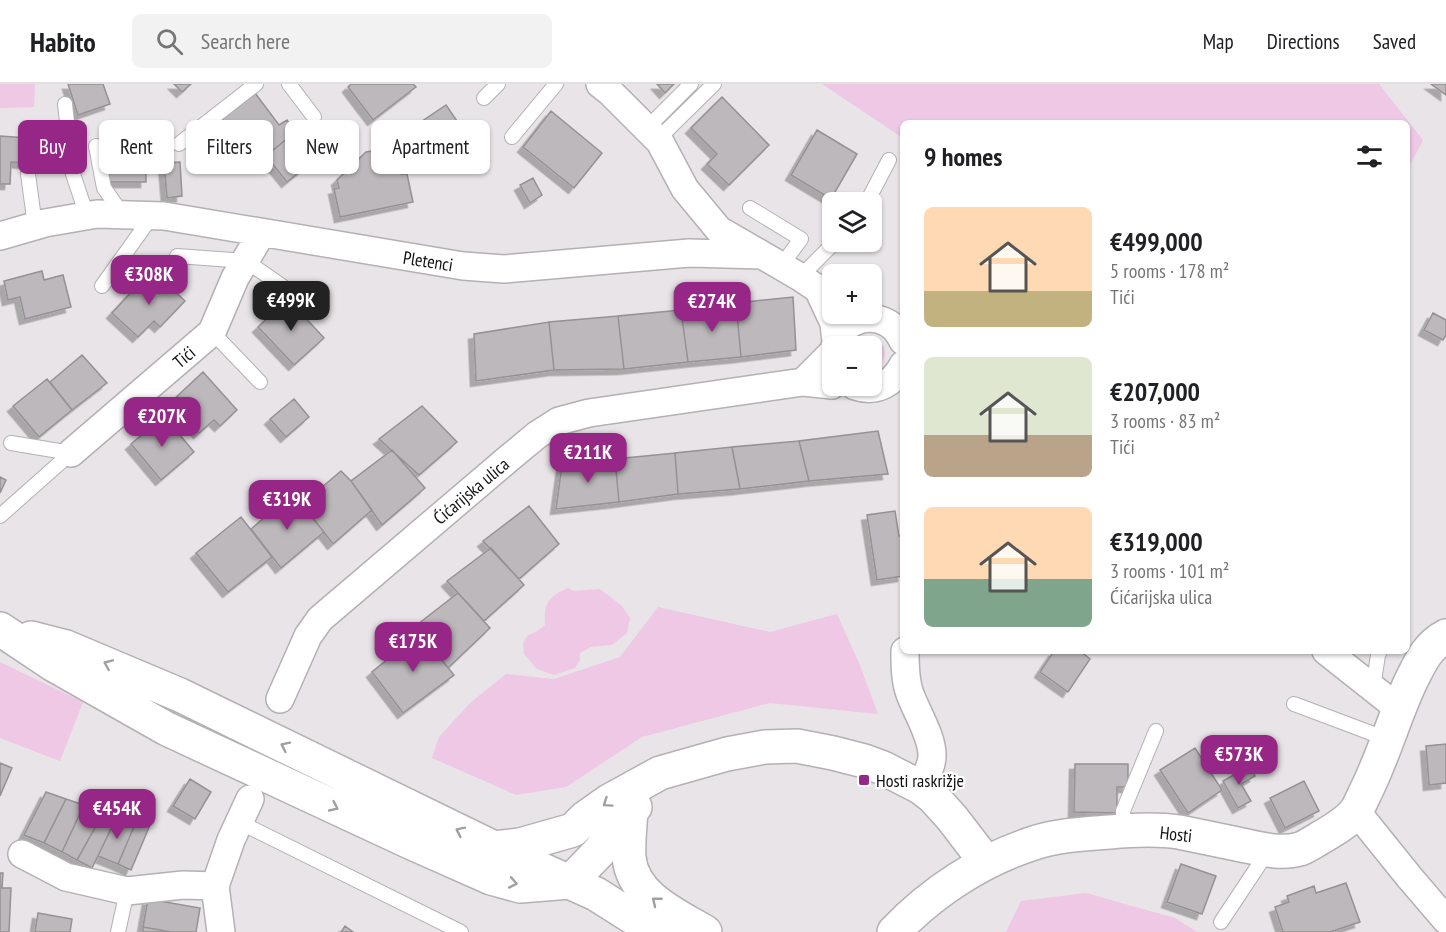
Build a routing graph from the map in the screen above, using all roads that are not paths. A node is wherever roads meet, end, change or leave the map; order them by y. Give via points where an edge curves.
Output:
1 (256, 84) edge
2 (289, 84) edge
3 (498, 84) edge
4 (556, 84) edge
5 (600, 84) edge
6 (691, 84) edge
7 (714, 84) edge
8 (484, 98) dead end
9 (65, 104) dead end
10 (314, 117) dead end
11 (652, 134) junction
12 (512, 137) dead end
13 (179, 144) dead end
14 (96, 146) dead end
15 (889, 160) dead end
16 (28, 174) dead end
17 (872, 192) edge
18 (750, 208) dead end
19 (102, 215) junction
20 (152, 216) junction
21 (35, 226) junction
22 (261, 234) junction
23 (0, 236) edge
24 (825, 252) edge
25 (177, 256) dead end
26 (246, 261) junction
27 (799, 277) edge
28 (102, 286) dead end
29 (312, 308) dead end
30 (882, 321) edge
31 (849, 324) edge
32 (212, 332) junction
33 (900, 335) edge
34 (834, 336) edge
35 (839, 336) edge
36 (822, 361) edge
37 (899, 376) edge
38 (260, 382) dead end
39 (803, 382) junction
40 (822, 384) edge
41 (882, 386) edge
42 (11, 443) dead end
43 (71, 453) junction
44 (0, 516) edge
45 (2, 630) edge
46 (1446, 636) edge
47 (905, 654) edge
48 (1330, 654) edge
49 (1379, 654) edge
50 (1372, 688) junction
51 (280, 699) dead end
52 (1294, 704) dead end
53 (1398, 708) junction
54 (1156, 731) dead end
55 (1389, 740) junction
56 (698, 763) junction
57 (920, 787) junction
58 (244, 811) joint
59 (631, 811) junction
60 (1356, 811) junction
61 (573, 830) junction
62 (1123, 831) junction
63 (494, 848) junction
64 (1269, 849) junction
65 (22, 855) dead end
66 (986, 861) junction
67 (570, 882) junction
68 (214, 886) junction
69 (127, 891) junction
70 (1446, 920) edge
71 (1221, 922) dead end
72 (118, 932) edge
73 (221, 932) edge
74 (461, 932) edge
75 (656, 932) edge
76 (705, 932) edge
77 (894, 932) edge

1 - 13 lane
2 - 10 lane
3 - 8 lane
4 - 12 lane
5 - 11 street
6 - 11 lane
7 - 11 lane
9 - 19 lane via 73,174
11 - 27 street via 685,189 719,230
14 - 19 lane via 104,188
15 - 17 lane
16 - 21 lane
18 - 27 lane via 801,239
19 - 20 street, Pletenci
19 - 21 street
20 - 22 street, Pletenci
20 - 28 lane
21 - 23 street
22 - 26 street, Tići
22 - 27 street, Pletenci via 463,266 504,269 689,253
24 - 27 lane
25 - 26 lane
26 - 29 lane
26 - 32 street, Tići
27 - 34 street via 834,324
30 - 33 street
31 - 35 street
32 - 38 lane
32 - 43 street, Tići
36 - 39 street
37 - 41 street, Ćićarijska ulica
39 - 40 street, Ćićarijska ulica
39 - 51 street, Ćićarijska ulica via 589,413 559,421 508,459 320,619 308,636
42 - 43 lane
43 - 44 lane
63 -> 45 main road via 180,695 66,647
45 -> 67 main road via 54,665 167,729 412,843 491,878 520,886
46 - 53 main road, Hosti via 1423,656
47 - 57 street via 909,691 932,745 931,766
48 - 50 street
49 - 50 lane
50 - 53 street
52 - 55 lane
53 - 55 main road, Hosti
54 - 62 lane via 1123,811
55 - 60 main road, Hosti
56 - 57 main road via 765,747 797,746 864,761
56 - 59 main road via 655,787
56 -> 61 main road via 635,786
57 - 66 main road via 952,818
58 - 68 street
58 - 74 lane
59 - 67 main road
76 -> 59 main road via 640,888 629,858
60 - 64 main road, Hosti via 1335,829 1300,849
60 - 70 street
61 - 63 main road
61 - 67 main road via 568,844
62 - 64 main road, Hosti via 1175,832
62 - 66 main road, Hosti via 1035,842
63 - 67 main road
64 - 71 lane
65 - 69 street via 66,877
66 - 77 main road, Hosti via 915,910
67 - 75 main road
68 - 69 street
68 - 73 street
69 - 72 lane

